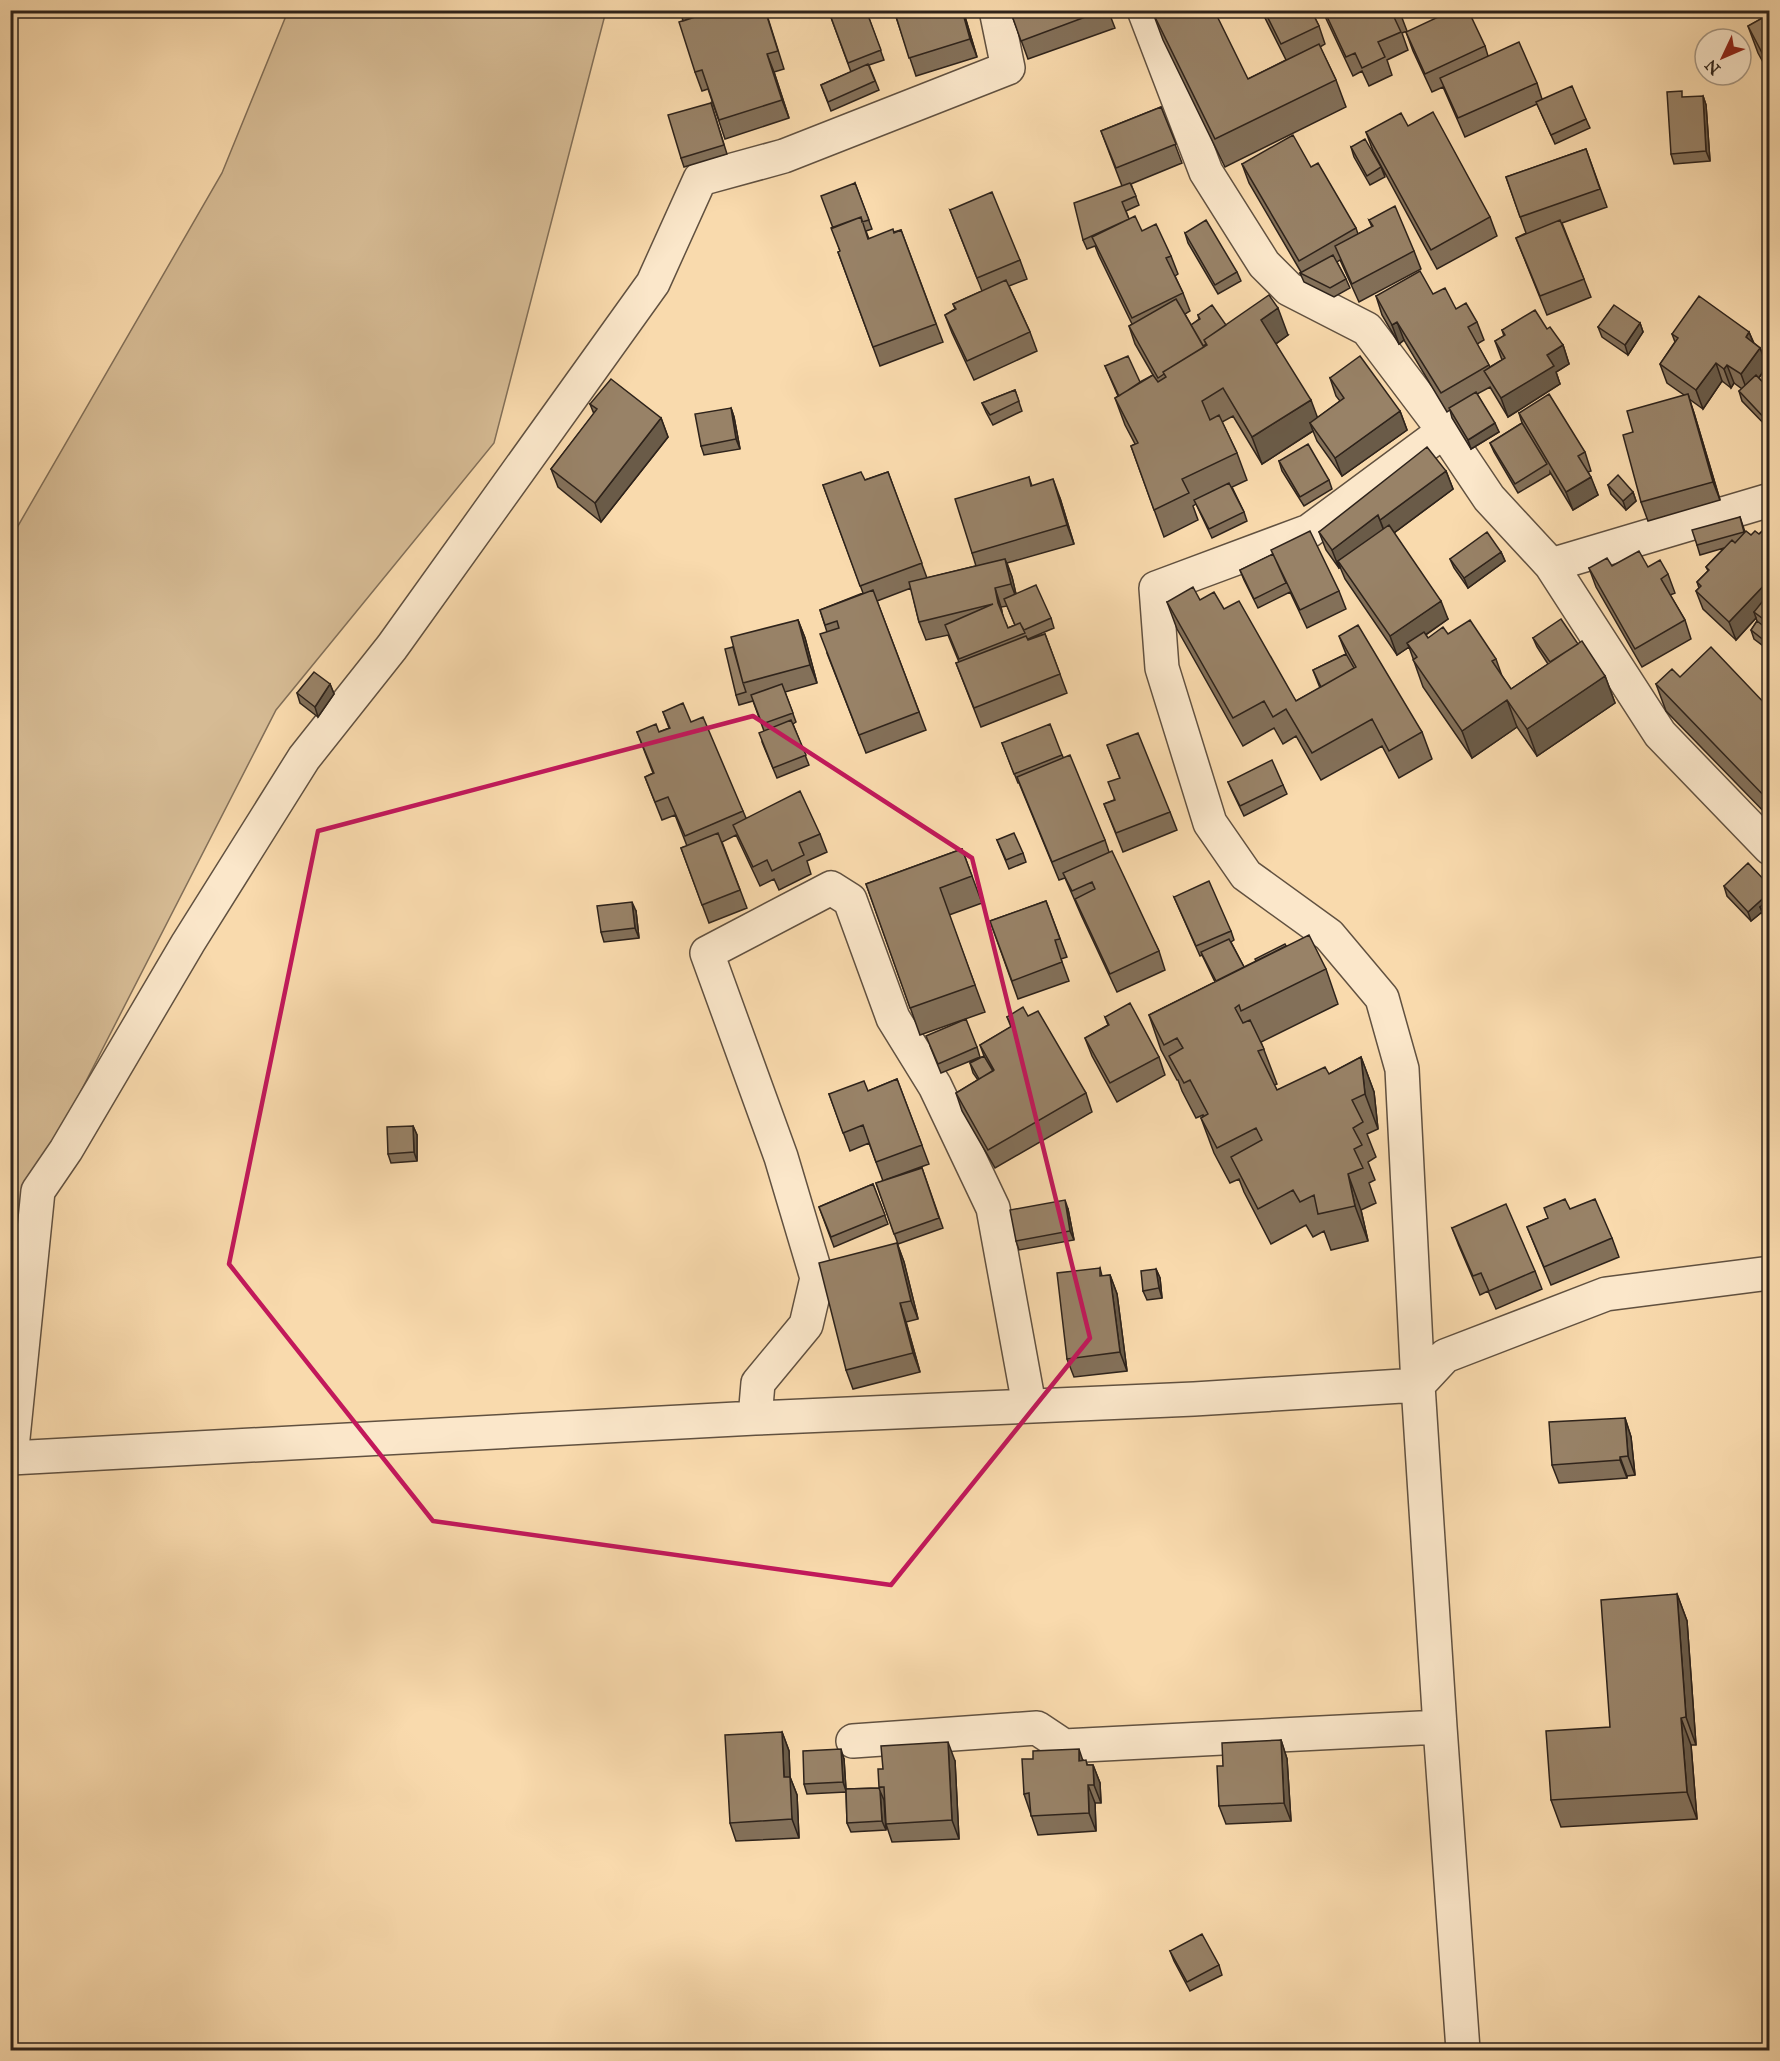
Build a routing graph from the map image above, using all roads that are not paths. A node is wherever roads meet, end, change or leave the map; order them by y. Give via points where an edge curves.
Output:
1 (996, 10) edge
2 (1144, 10) edge
3 (1444, 431) junction
4 (1770, 500) edge
5 (1551, 566) junction
6 (1770, 848) edge
7 (1770, 1272) edge
8 (1418, 1384) junction
9 (1029, 1405) junction
10 (755, 1418) junction
11 (1440, 1727) junction
12 (853, 1741) dead end
13 (1463, 2050) edge

1 - 10 street via 1008,68 784,156 700,179 653,283 392,647 304,758 38,1191 11,1458
2 - 3 street via 1206,172 1264,264 1289,289 1367,329
3 - 5 street via 1489,498
3 - 8 street via 1309,531 1156,588 1162,668 1210,822 1246,874 1329,935 1382,998 1402,1069
4 - 5 street
5 - 6 street via 1660,734
7 - 8 street via 1606,1294 1445,1356
8 - 9 street
8 - 11 street
9 - 10 street
9 - 10 street via 993,1208 935,1086 893,1018 850,900 831,888 707,953 781,1156 817,1278 806,1325 758,1383
11 - 12 street via 1064,1746 1037,1728
11 - 13 street

